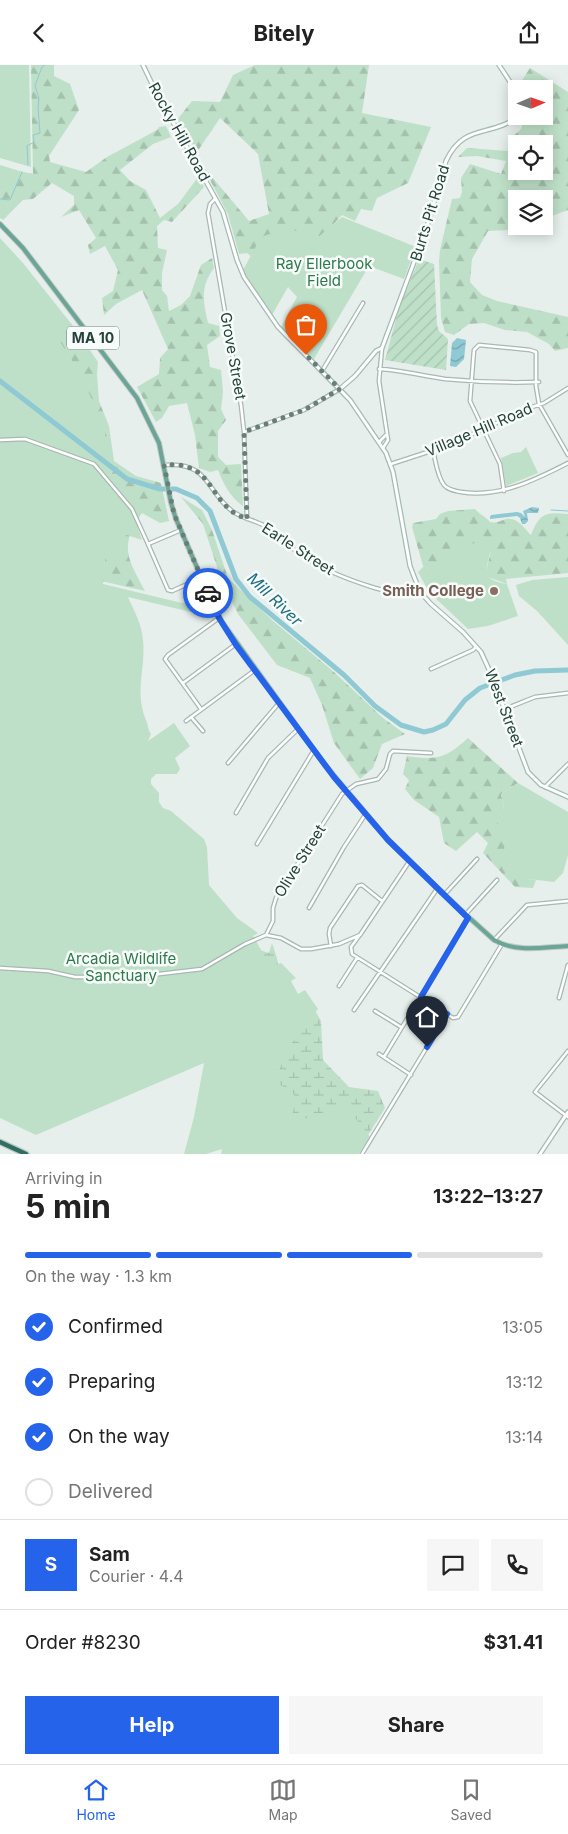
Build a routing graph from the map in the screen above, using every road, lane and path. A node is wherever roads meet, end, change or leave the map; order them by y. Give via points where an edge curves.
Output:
1 (143, 65) edge
2 (499, 65) edge
3 (509, 80) edge
4 (508, 122) edge
5 (216, 198) junction
6 (0, 224) edge
7 (362, 303) dead end
8 (382, 348) junction
9 (379, 369) junction
10 (322, 371) junction
11 (470, 380) junction
12 (537, 382) junction
13 (568, 388) edge
14 (340, 389) junction
15 (539, 404) junction
16 (484, 429) junction
17 (244, 432) junction
18 (386, 433) junction
19 (0, 440) edge
20 (379, 442) junction
21 (383, 448) junction
22 (433, 451) junction
23 (568, 455) edge
24 (568, 463) edge
25 (391, 464) junction
26 (164, 465) junction
27 (504, 491) junction
28 (247, 519) junction
29 (181, 530) junction
30 (148, 544) junction
31 (202, 579) junction
32 (418, 589) junction
33 (219, 618) junction
34 (236, 645) junction
35 (476, 646) junction
36 (431, 669) dead end
37 (255, 670) junction
38 (183, 683) junction
39 (568, 693) edge
40 (279, 703) junction
41 (201, 709) junction
42 (504, 709) junction
43 (191, 717) junction
44 (186, 721) dead end
45 (298, 729) junction
46 (203, 731) dead end
47 (314, 750) junction
48 (431, 753) dead end
49 (228, 763) dead end
50 (568, 764) edge
51 (545, 787) junction
52 (346, 791) junction
53 (568, 796) edge
54 (236, 813) dead end
55 (365, 815) junction
56 (258, 844) dead end
57 (477, 859) dead end
58 (409, 862) junction
59 (497, 880) dead end
60 (437, 889) junction
61 (444, 895) junction
62 (382, 901) junction
63 (568, 901) edge
64 (309, 908) dead end
65 (466, 917) junction
66 (266, 935) junction
67 (360, 935) junction
68 (494, 940) junction
69 (502, 944) junction
70 (331, 946) junction
71 (568, 946) edge
72 (358, 958) junction
73 (568, 965) edge
74 (0, 968) edge
75 (380, 972) junction
76 (339, 986) dead end
77 (421, 997) junction
78 (559, 998) dead end
79 (354, 1009) dead end
80 (375, 1011) dead end
81 (447, 1014) junction
82 (402, 1027) junction
83 (568, 1051) edge
84 (379, 1054) dead end
85 (384, 1057) junction
86 (411, 1075) junction
87 (567, 1115) edge
88 (0, 1142) edge
89 (26, 1154) edge
90 (362, 1154) edge
91 (540, 1154) edge

1 - 5 main road, Rocky Hill Road
2 - 3 main road
4 - 8 main road, Burts Pit Road via 471,134 450,151 421,246
5 - 10 main road, Rocky Hill Road via 225,215 244,277 278,327
5 - 17 street, Grove Street via 208,213
6 - 26 main road, MA 10 via 23,248 130,386 153,429
7 - 10 street
8 - 9 street
8 - 14 main road
9 - 11 street
9 - 18 street
10 - 14 main road, Rocky Hill Road
11 - 12 street
11 - 12 street via 474,349 479,345 536,352
11 - 16 street via 470,401
12 - 15 street
13 - 15 street, Village Hill Road
14 - 17 street via 304,410
14 - 20 main road, Rocky Hill Road
15 - 16 street, Village Hill Road
15 - 23 street
16 - 22 street, Village Hill Road
16 - 27 street via 500,464
17 - 28 street, Grove Street
18 - 20 street
18 - 21 street via 387,443
19 - 30 street via 25,439 94,464 132,509
20 - 21 main road, Rocky Hill Road
21 - 25 main road, Rocky Hill Road
22 - 25 street, Village Hill Road
22 - 27 street via 440,477 449,489 474,493
24 - 27 street
25 - 32 main road, Rocky Hill Road via 410,565
26 - 28 street, Earle Street via 180,465 197,471 229,508
26 - 29 main road, MA 10 via 170,498
28 - 32 street, Earle Street via 264,525 304,557 336,574 394,594
29 - 30 street
29 - 31 main road, MA 10
30 - 31 street via 168,591
31 - 33 main road, MA 10
32 - 35 main road, West Street
33 - 34 main road, MA 10
33 - 38 street via 165,658
34 - 37 main road, MA 10
34 - 38 street
35 - 36 street
35 - 42 main road, West Street
37 - 40 main road, MA 10
37 - 41 street
38 - 41 street
39 - 42 street via 534,697
40 - 45 main road, MA 10
40 - 49 street
41 - 43 street
42 - 51 main road, West Street via 528,772
43 - 44 street
43 - 46 street
45 - 47 main road, MA 10
45 - 54 street via 268,759
47 - 52 main road, MA 10
47 - 56 street
48 - 52 street via 393,751 384,772 377,779 356,784
50 - 51 street
51 - 53 main road, West Street
52 - 55 main road, MA 10
52 - 66 street, Olive Street via 276,899 273,921
55 - 58 main road, MA 10
55 - 64 street
57 - 61 street
58 - 60 main road, MA 10
58 - 62 street
59 - 65 street
60 - 61 main road, MA 10
60 - 75 street
61 - 65 main road, MA 10
62 - 67 street
62 - 70 street via 363,886 358,886 330,928
63 - 68 street via 527,905
65 - 68 main road, MA 10
65 - 77 street
66 - 70 street via 281,938 301,949
66 - 74 street via 194,971 134,977 75,977 48,971
67 - 70 street
67 - 72 street via 350,950
68 - 69 main road, MA 10
69 - 71 main road, MA 10 via 518,948
69 - 81 street via 458,1017
72 - 75 street
72 - 76 street
73 - 78 street
75 - 77 street
75 - 79 street
77 - 81 street
77 - 82 street
80 - 82 street
81 - 86 street
82 - 85 street
83 - 87 street via 535,1092
84 - 85 street
85 - 86 street
86 - 90 street
87 - 91 main road
88 - 89 highway

